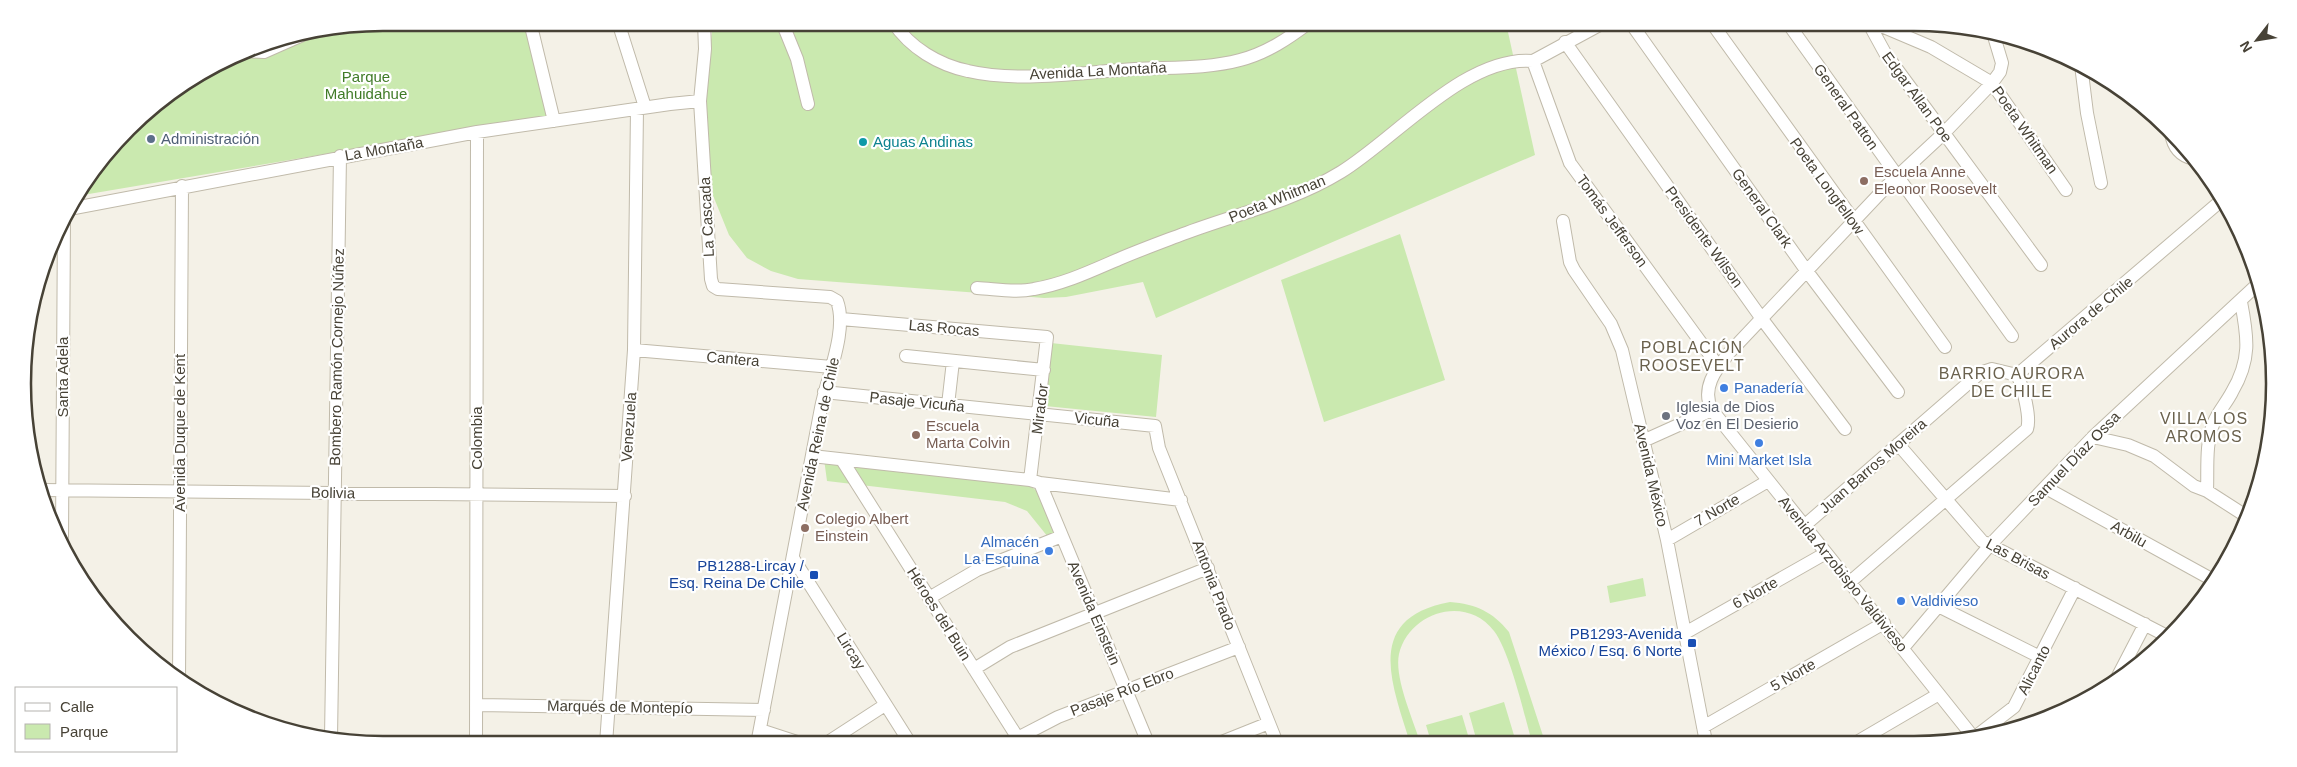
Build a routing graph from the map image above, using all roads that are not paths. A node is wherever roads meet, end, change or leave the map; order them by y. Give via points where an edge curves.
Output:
1 (532, 31) edge
2 (620, 31) edge
3 (704, 31) edge
4 (786, 31) edge
5 (901, 31) edge
6 (1296, 31) edge
7 (1587, 31) edge
8 (1636, 31) edge
9 (1717, 31) edge
10 (1793, 31) edge
11 (1874, 31) edge
12 (1892, 31) edge
13 (1996, 41) edge
14 (1565, 42) junction
15 (1533, 60) junction
16 (2082, 74) edge
17 (1992, 83) junction
18 (700, 101) junction
19 (808, 104) dead end
20 (641, 108) junction
21 (554, 122) junction
22 (477, 132) junction
23 (1943, 134) junction
24 (340, 156) junction
25 (1897, 178) junction
26 (2101, 182) dead end
27 (182, 186) junction
28 (2066, 190) dead end
29 (2217, 203) edge
30 (78, 207) edge
31 (1563, 221) dead end
32 (1853, 222) junction
33 (64, 237) edge
34 (2041, 265) dead end
35 (1806, 270) junction
36 (978, 288) dead end
37 (2253, 290) edge
38 (837, 301) joint
39 (2241, 302) junction
40 (841, 319) junction
41 (1762, 319) junction
42 (2012, 336) dead end
43 (1047, 337) joint
44 (1945, 348) dead end
45 (634, 350) junction
46 (906, 356) dead end
47 (953, 361) junction
48 (1718, 366) junction
49 (832, 367) junction
50 (1044, 370) junction
51 (2017, 375) junction
52 (824, 392) junction
53 (1898, 392) dead end
54 (948, 405) junction
55 (1712, 410) junction
56 (1040, 414) junction
57 (1155, 426) joint
58 (1845, 430) dead end
59 (2093, 437) junction
60 (1643, 441) junction
61 (1898, 444) junction
62 (812, 456) junction
63 (842, 460) junction
64 (1768, 481) junction
65 (1035, 482) junction
66 (2046, 488) junction
67 (48, 490) edge
68 (62, 491) junction
69 (2207, 491) junction
70 (180, 492) junction
71 (335, 493) junction
72 (476, 494) junction
73 (625, 496) junction
74 (1946, 499) junction
75 (1181, 500) junction
76 (2241, 513) edge
77 (62, 526) edge
78 (1804, 526) junction
79 (1062, 536) junction
80 (1667, 540) junction
81 (1990, 545) junction
82 (1826, 553) junction
83 (793, 558) junction
84 (1208, 568) junction
85 (2207, 577) edge
86 (1850, 582) junction
87 (2075, 588) junction
88 (929, 598) junction
89 (1938, 606) junction
90 (1094, 615) junction
91 (1884, 623) junction
92 (2144, 624) junction
93 (1685, 633) junction
94 (2162, 634) edge
95 (1239, 647) junction
96 (1903, 648) junction
97 (2040, 657) junction
98 (2123, 667) edge
99 (974, 669) junction
100 (179, 670) edge
101 (1126, 690) junction
102 (1939, 694) junction
103 (476, 705) junction
104 (885, 705) junction
105 (609, 707) junction
106 (764, 710) junction
107 (1269, 723) junction
108 (1703, 727) junction
109 (1988, 728) edge
110 (760, 730) junction
111 (1969, 731) edge
112 (331, 732) edge
113 (476, 736) edge
114 (607, 736) edge
115 (759, 736) edge
116 (778, 736) edge
117 (837, 736) edge
118 (905, 736) edge
119 (1012, 736) edge
120 (1023, 736) edge
121 (1145, 736) edge
122 (1236, 736) edge
123 (1274, 736) edge
124 (1705, 736) edge
125 (1867, 736) edge

1 - 21 street
2 - 20 street, Venezuela
3 - 18 street, La Cascada
4 - 19 street via 797,59
5 - 6 street, Avenida La Montaña via 927,55 950,66 995,76 1220,64 1271,48
7 - 14 street, Poeta Whitman
8 - 35 street, General Clark
9 - 32 street, Poeta Longfellow
10 - 25 street, General Patton
11 - 23 street, Edgar Allan Poe via 1885,53
12 - 17 street, Poeta Whitman via 1931,47
13 - 17 street via 2002,63
14 - 15 street, Poeta Whitman
14 - 41 street, Presidente Wilson
15 - 36 street, Poeta Whitman via 1502,65 1458,84 1340,172 1280,201 1055,284 1033,290
15 - 48 street, Tomás Jefferson via 1570,164
16 - 26 street
17 - 23 street
17 - 28 street, Poeta Whitman
18 - 20 street, La Montaña
18 - 38 street, La Cascada via 713,286 718,289 830,297
20 - 21 street, La Montaña
20 - 45 street, Venezuela
21 - 22 street, La Montaña
22 - 24 street, La Montaña
22 - 72 street, Colombia
23 - 25 street
23 - 34 street, Edgar Allan Poe
24 - 27 street, La Montaña
24 - 71 street, Bombero Ramón Cornejo Núñez
25 - 32 street
25 - 42 street, General Patton
27 - 30 street, La Montaña
27 - 70 street, Avenida Duque de Kent
29 - 51 street, Aurora de Chile
31 - 60 street, Avenida México via 1570,262 1617,336
32 - 35 street
32 - 44 street, Poeta Longfellow
33 - 68 street, Santa Adela
35 - 41 street
35 - 53 street, General Clark
37 - 39 street, Samuel Díaz Ossa
38 - 40 street, Avenida Reina de Chile
39 - 59 street, Samuel Díaz Ossa
39 - 69 street via 2247,344 2246,363 2214,422 2208,442
40 - 43 street, Las Rocas
40 - 49 street, Avenida Reina de Chile
41 - 48 street
41 - 58 street, Presidente Wilson
43 - 50 street, Mirador
45 - 49 street, Cantera
45 - 73 street, Venezuela
46 - 47 street
47 - 50 street
47 - 54 street
48 - 55 street via 1708,391
49 - 52 street, Avenida Reina de Chile
50 - 56 street, Mirador
51 - 61 street, Juan Barros Moreira via 1992,369 1980,373
51 - 74 street via 2022,386 2027,429
52 - 54 street, Pasaje Vicuña
52 - 62 street, Avenida Reina de Chile
54 - 56 street, Pasaje Vicuña
55 - 60 street
55 - 64 street, Avenida Arzobispo Valdivieso
56 - 57 street, Vicuña
56 - 65 street, Mirador
57 - 75 street, Antonia Prado via 1159,448
59 - 66 street, Samuel Díaz Ossa
59 - 69 street via 2128,445 2154,456 2194,486
60 - 80 street, Avenida México
61 - 74 street, Las Brisas
61 - 78 street, Juan Barros Moreira
62 - 63 street
62 - 83 street, Avenida Reina de Chile
63 - 65 street
63 - 88 street, Héroes del Buin
64 - 78 street, Avenida Arzobispo Valdivieso
64 - 80 street, 7 Norte
65 - 75 street
65 - 79 street, Avenida Einstein
66 - 81 street, Samuel Díaz Ossa
66 - 85 street, Arbilu
67 - 68 street, Bolivia
68 - 70 street, Bolivia
68 - 77 street, Santa Adela
69 - 76 street
70 - 71 street, Bolivia
70 - 100 street, Avenida Duque de Kent
71 - 72 street, Bolivia
71 - 112 street, Bombero Ramón Cornejo Núñez
72 - 73 street, Bolivia
72 - 103 street, Colombia
73 - 105 street, Venezuela
74 - 81 street, Las Brisas via 1982,541
74 - 86 street
75 - 84 street, Antonia Prado
78 - 82 street, Avenida Arzobispo Valdivieso
79 - 88 street via 970,572
79 - 90 street, Avenida Einstein
80 - 93 street, Avenida México
81 - 87 street, Las Brisas
81 - 89 street, Samuel Díaz Ossa
82 - 86 street, Avenida Arzobispo Valdivieso
82 - 93 street, 6 Norte
83 - 104 street, Lircay
83 - 106 street, Avenida Reina de Chile
84 - 90 street
84 - 95 street, Antonia Prado
86 - 91 street, Avenida Arzobispo Valdivieso
87 - 92 street, Las Brisas
87 - 97 street, Alicanto
88 - 99 street, Héroes del Buin
89 - 96 street, Samuel Díaz Ossa
89 - 97 street
90 - 99 street via 1010,647
90 - 101 street, Avenida Einstein
91 - 96 street, Avenida Arzobispo Valdivieso
91 - 108 street, 5 Norte
92 - 94 street, Las Brisas
92 - 98 street
93 - 108 street, Avenida México
95 - 101 street, Pasaje Río Ebro
95 - 107 street, Antonia Prado
96 - 102 street, Avenida Arzobispo Valdivieso
97 - 109 street, Alicanto via 2014,708
99 - 119 street, Héroes del Buin
101 - 120 street, Pasaje Río Ebro via 1045,722
101 - 121 street, Avenida Einstein
102 - 111 street, Avenida Arzobispo Valdivieso
102 - 125 street
103 - 105 street, Marqués de Montepío
103 - 113 street, Colombia
104 - 117 street
104 - 118 street, Lircay
105 - 106 street, Marqués de Montepío
105 - 114 street, Venezuela
106 - 110 street, Avenida Reina de Chile
107 - 122 street
107 - 123 street, Antonia Prado
108 - 124 street, Avenida México
110 - 115 street, Avenida Reina de Chile
110 - 116 street

